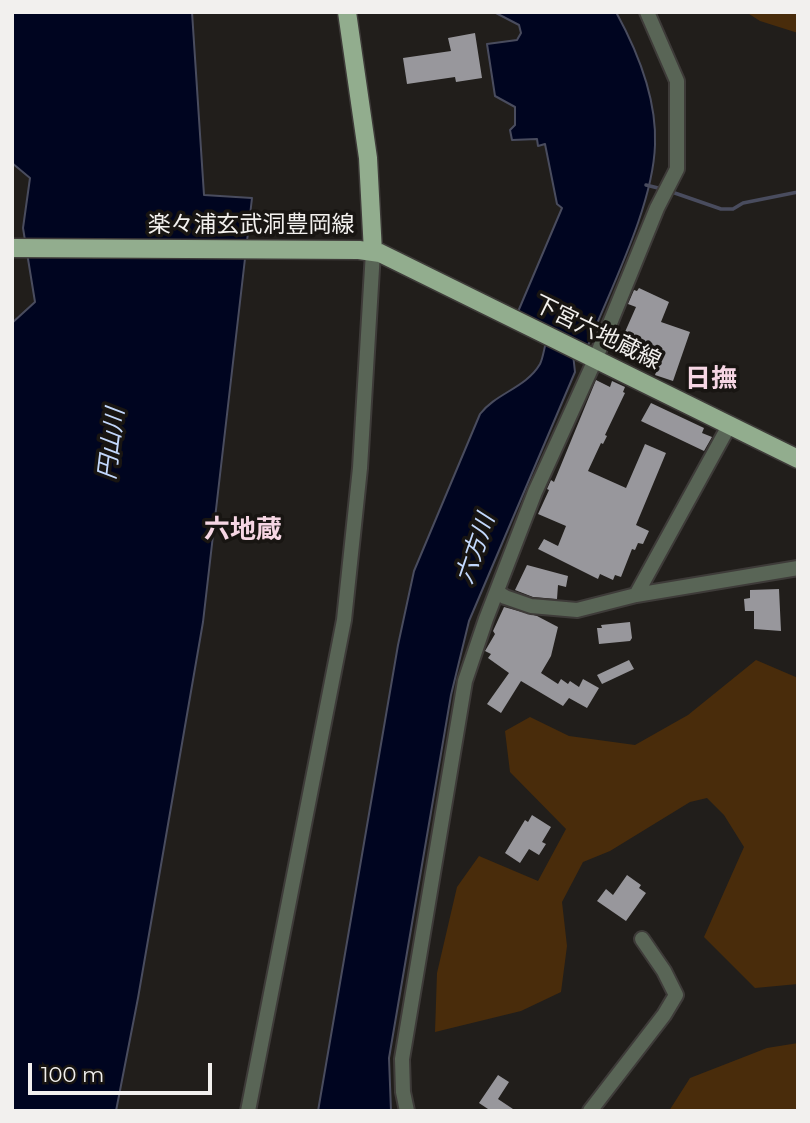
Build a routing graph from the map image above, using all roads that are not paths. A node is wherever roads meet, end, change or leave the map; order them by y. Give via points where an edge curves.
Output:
1 (346, 12) edge
2 (647, 12) edge
3 (12, 248) edge
4 (366, 251) junction
5 (591, 358) junction
6 (730, 425) junction
7 (798, 459) edge
8 (798, 568) edge
9 (498, 592) junction
10 (636, 595) junction
11 (642, 939) dead end
12 (248, 1111) edge
13 (407, 1111) edge
14 (590, 1111) edge

1 - 4 main road, 楽々浦玄武洞豊岡線 via 368,158
2 - 5 street via 677,81 677,169
3 - 4 main road, 楽々浦玄武洞豊岡線
4 - 5 main road, 下宮六地蔵線 via 390,257
4 - 12 street via 360,468 344,620
5 - 6 main road, 下宮六地蔵線
5 - 9 street
6 - 7 main road, 下宮六地蔵線
6 - 10 street
8 - 10 street
9 - 10 street via 531,606 577,610
9 - 13 street via 465,681 402,1059
11 - 14 street via 676,995

